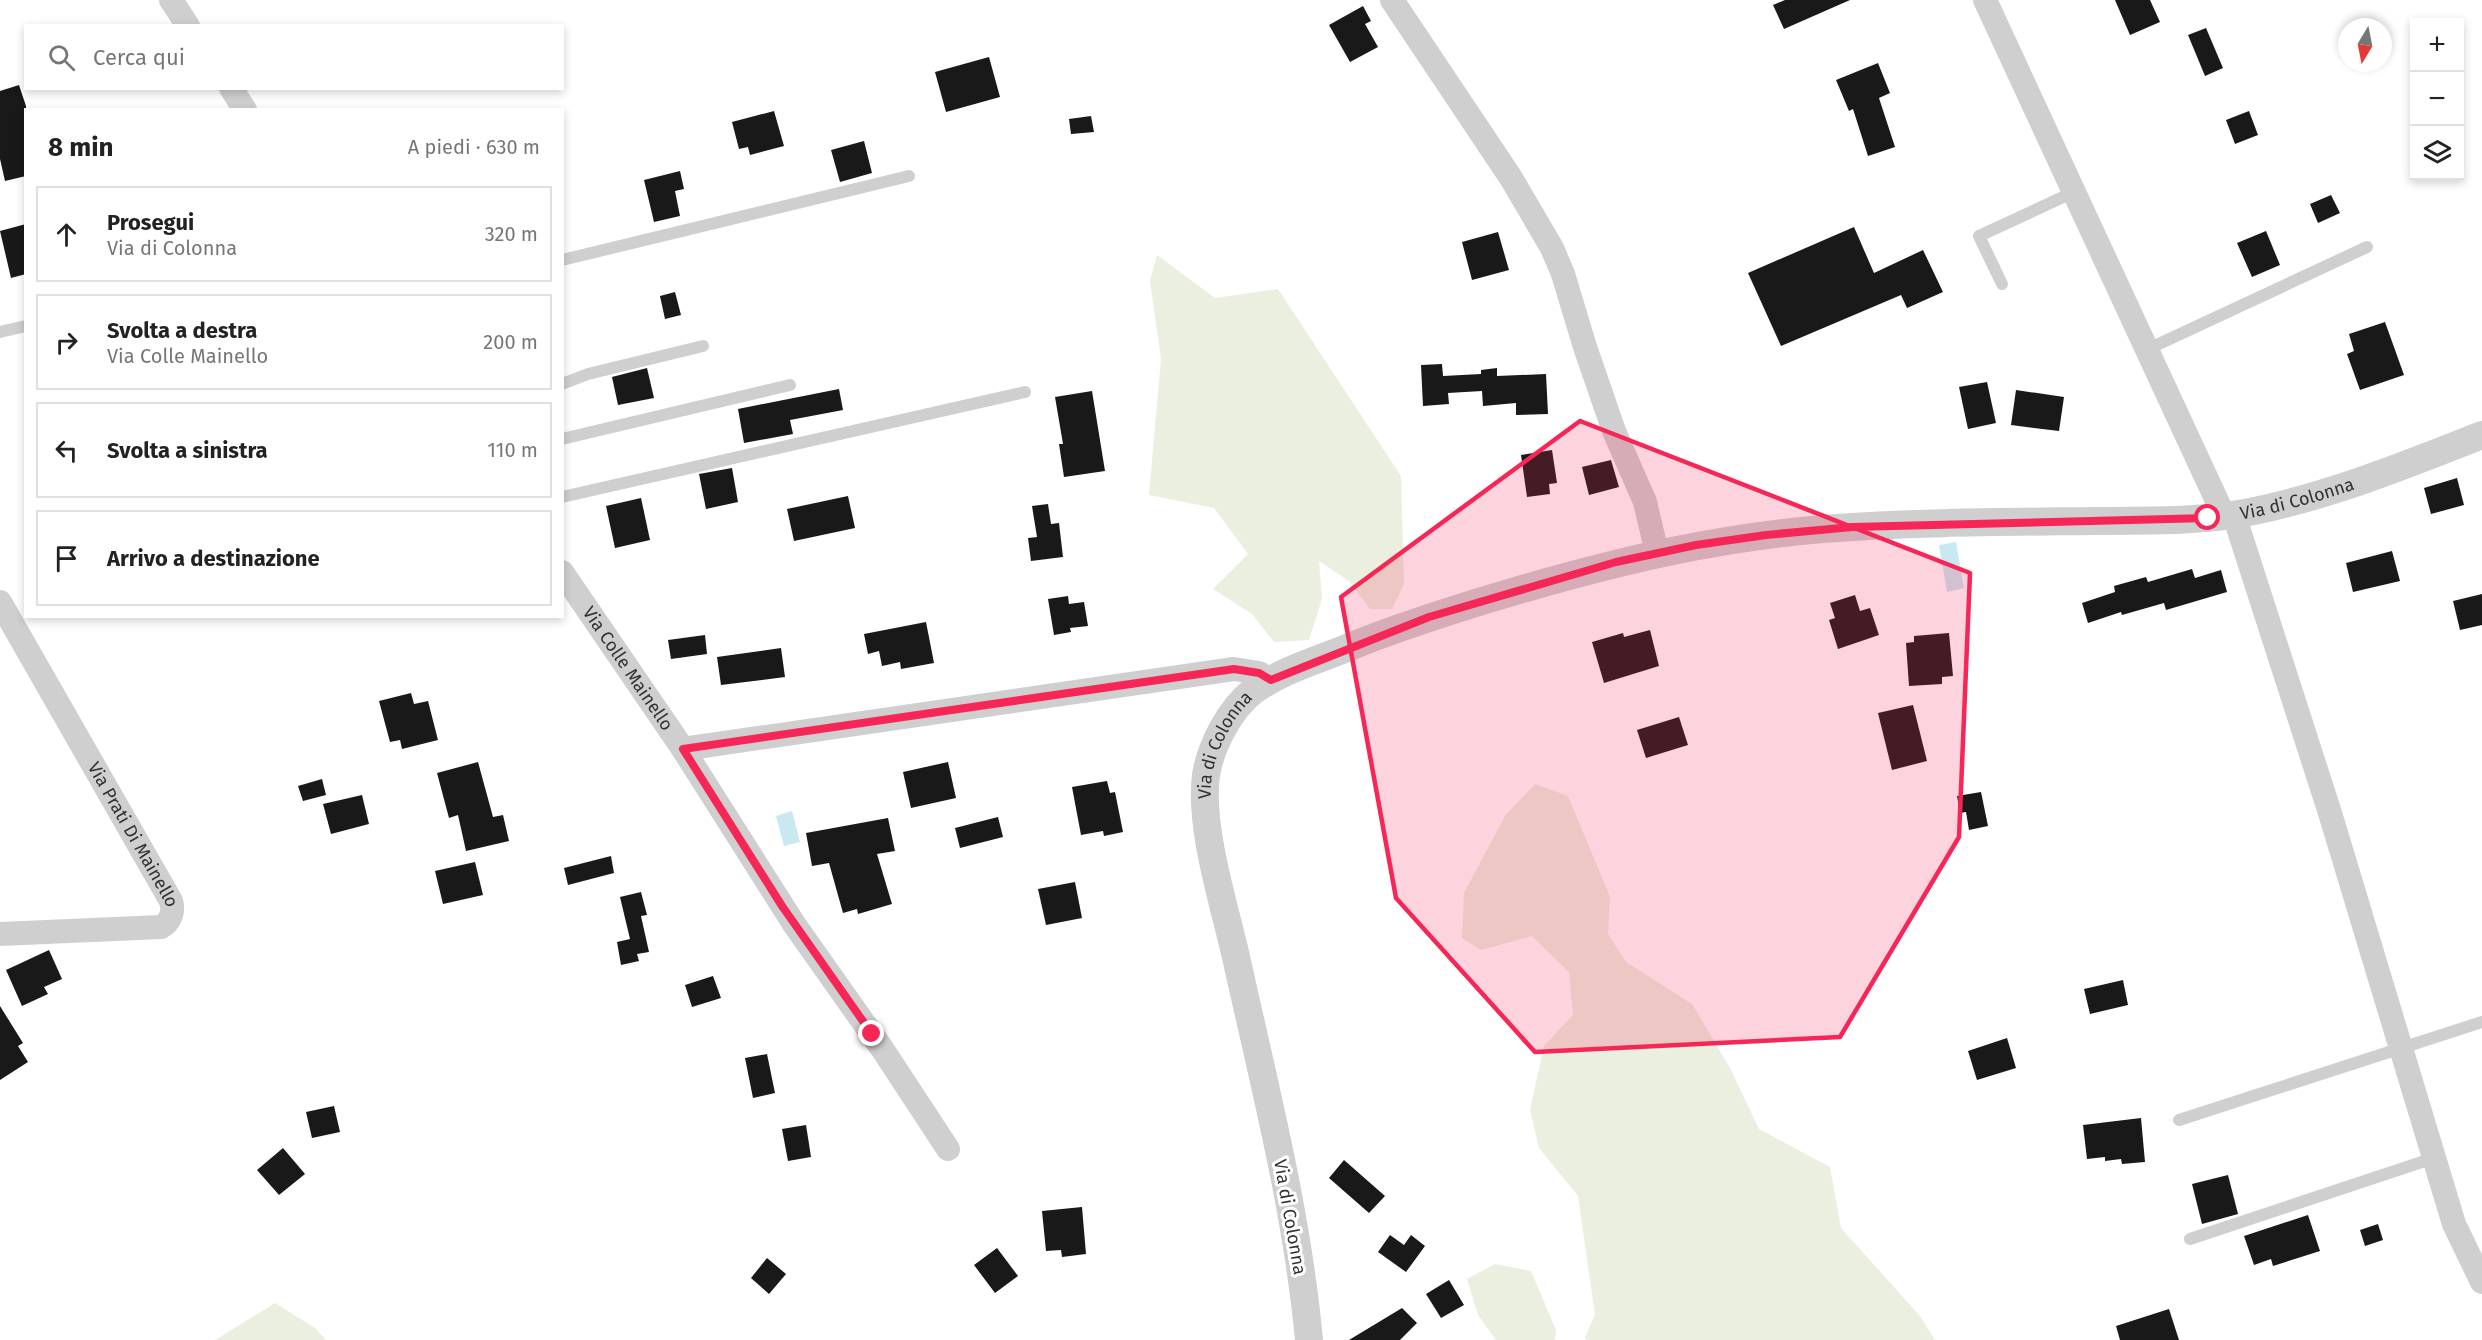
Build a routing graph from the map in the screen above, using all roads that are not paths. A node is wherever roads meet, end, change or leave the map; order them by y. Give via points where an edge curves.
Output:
1 (171, 0) edge
2 (1392, 0) edge
3 (1985, 0) edge
4 (187, 24) edge
5 (232, 90) edge
6 (244, 108) edge
7 (909, 176) dead end
8 (2074, 192) junction
9 (2367, 247) dead end
10 (564, 260) edge
11 (2002, 284) dead end
12 (24, 326) edge
13 (0, 332) edge
14 (703, 346) dead end
15 (2148, 349) junction
16 (564, 383) edge
17 (790, 385) dead end
18 (1024, 392) dead end
19 (2482, 435) edge
20 (564, 439) edge
21 (564, 497) edge
22 (2229, 515) junction
23 (1657, 553) junction
24 (564, 575) edge
25 (0, 602) edge
26 (1271, 680) junction
27 (683, 749) junction
28 (0, 934) edge
29 (2482, 1022) edge
30 (2401, 1047) junction
31 (2179, 1120) dead end
32 (948, 1149) dead end
33 (2434, 1158) junction
34 (2190, 1239) dead end
35 (2482, 1282) edge
36 (1309, 1340) edge

1 - 4 street
2 - 23 street via 1507,172 1552,248 1617,439 1645,502
3 - 8 street
5 - 6 street
7 - 10 lane
8 - 11 lane via 1979,236
8 - 15 street
9 - 15 lane
12 - 13 lane
14 - 16 lane
15 - 22 street
17 - 20 lane
18 - 21 lane
19 - 22 street, Via di Colonna via 2310,496
22 - 23 street, Via di Colonna via 1852,527 1746,537
22 - 30 street via 2330,813
23 - 26 street, Via di Colonna via 1429,617
24 - 27 street, Via Colle Mainello
25 - 28 street, Via Prati Di Mainello via 171,901 172,909 167,923 160,927
26 - 27 street, Via Colle Mainello via 1259,673 1234,669
26 - 36 street, Via di Colonna via 1246,697 1222,732 1206,775 1205,798 1213,854 1286,1183
27 - 32 street via 782,906
29 - 30 lane
30 - 31 lane
30 - 33 street
33 - 34 lane
33 - 35 street via 2454,1224

